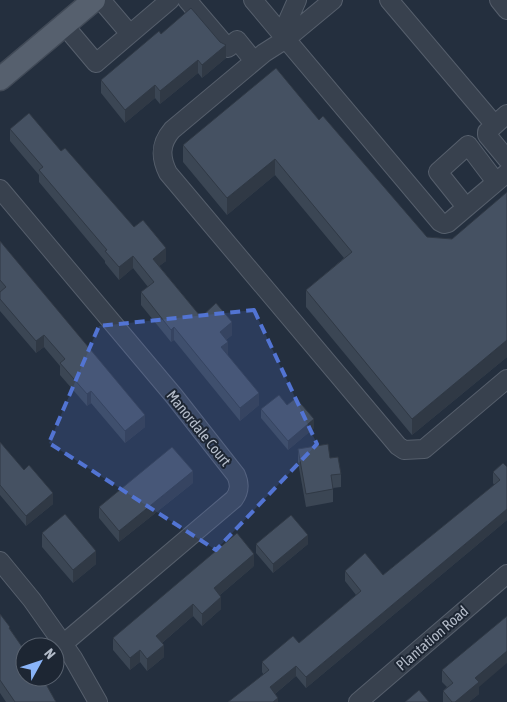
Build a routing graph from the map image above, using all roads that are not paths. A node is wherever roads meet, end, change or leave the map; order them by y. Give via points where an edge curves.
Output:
1 (94, 0) edge
2 (101, 0) edge
3 (186, 0) edge
4 (253, 0) edge
5 (297, 0) edge
6 (333, 0) edge
7 (389, 0) edge
8 (499, 0) edge
9 (162, 3) edge
10 (507, 10) edge
11 (64, 25) junction
12 (130, 34) junction
13 (284, 37) junction
14 (254, 61) junction
15 (0, 79) edge
16 (501, 119) edge
17 (507, 159) edge
18 (502, 177) edge
19 (0, 189) edge
20 (466, 207) junction
21 (507, 379) edge
22 (0, 561) edge
23 (507, 574) edge
24 (58, 637) edge
25 (65, 642) edge
26 (65, 647) edge
27 (98, 702) edge
28 (358, 702) edge

1 - 11 main road
2 - 12 street
3 - 14 street via 228,48 237,40
4 - 13 street
5 - 13 street
6 - 13 street
7 - 16 street
8 - 10 street
9 - 12 street
11 - 12 street via 96,62
11 - 15 main road
13 - 14 street
13 - 20 street via 440,222 448,223
14 - 21 street via 166,137 162,159 168,173 404,450 424,449
16 - 17 street via 486,132
18 - 20 street
18 - 20 street via 468,146 438,172
19 - 25 street, Manordale Court via 174,396 239,482 239,492 234,499
22 - 24 street
23 - 28 street, Plantation Road
26 - 27 street

